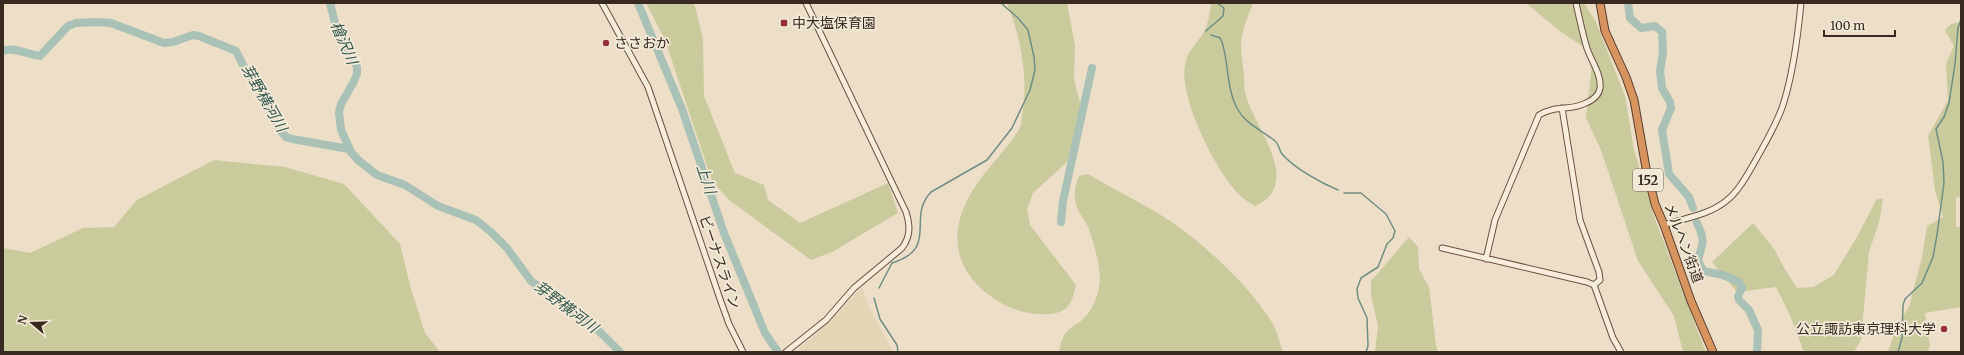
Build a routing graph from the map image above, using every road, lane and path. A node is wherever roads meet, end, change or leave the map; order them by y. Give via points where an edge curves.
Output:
1 (602, 3) edge
2 (806, 3) edge
3 (1576, 3) edge
4 (1600, 3) edge
5 (1801, 3) edge
6 (1562, 108) junction
7 (1664, 225) junction
8 (1442, 248) dead end
9 (1486, 259) junction
10 (1594, 285) junction
11 (743, 352) edge
12 (786, 352) edge
13 (1621, 352) edge
14 (1713, 352) edge

1 - 11 street, ビーナスライン via 648,87 720,299
2 - 12 street via 906,212 910,228 907,242 902,248 854,288 826,320
3 - 6 street via 1586,46 1600,87 1594,99 1585,104
4 - 7 highway, メルヘン街道 / 152 via 1605,31 1634,100 1649,186
5 - 7 street via 1783,104 1749,172 1731,196 1712,210
6 - 9 street via 1549,109 1540,115 1495,220
6 - 10 street via 1580,220 1599,272 1600,280
7 - 14 highway, メルヘン街道 / 152 via 1691,301
8 - 9 street
9 - 10 street
10 - 13 street via 1613,338

